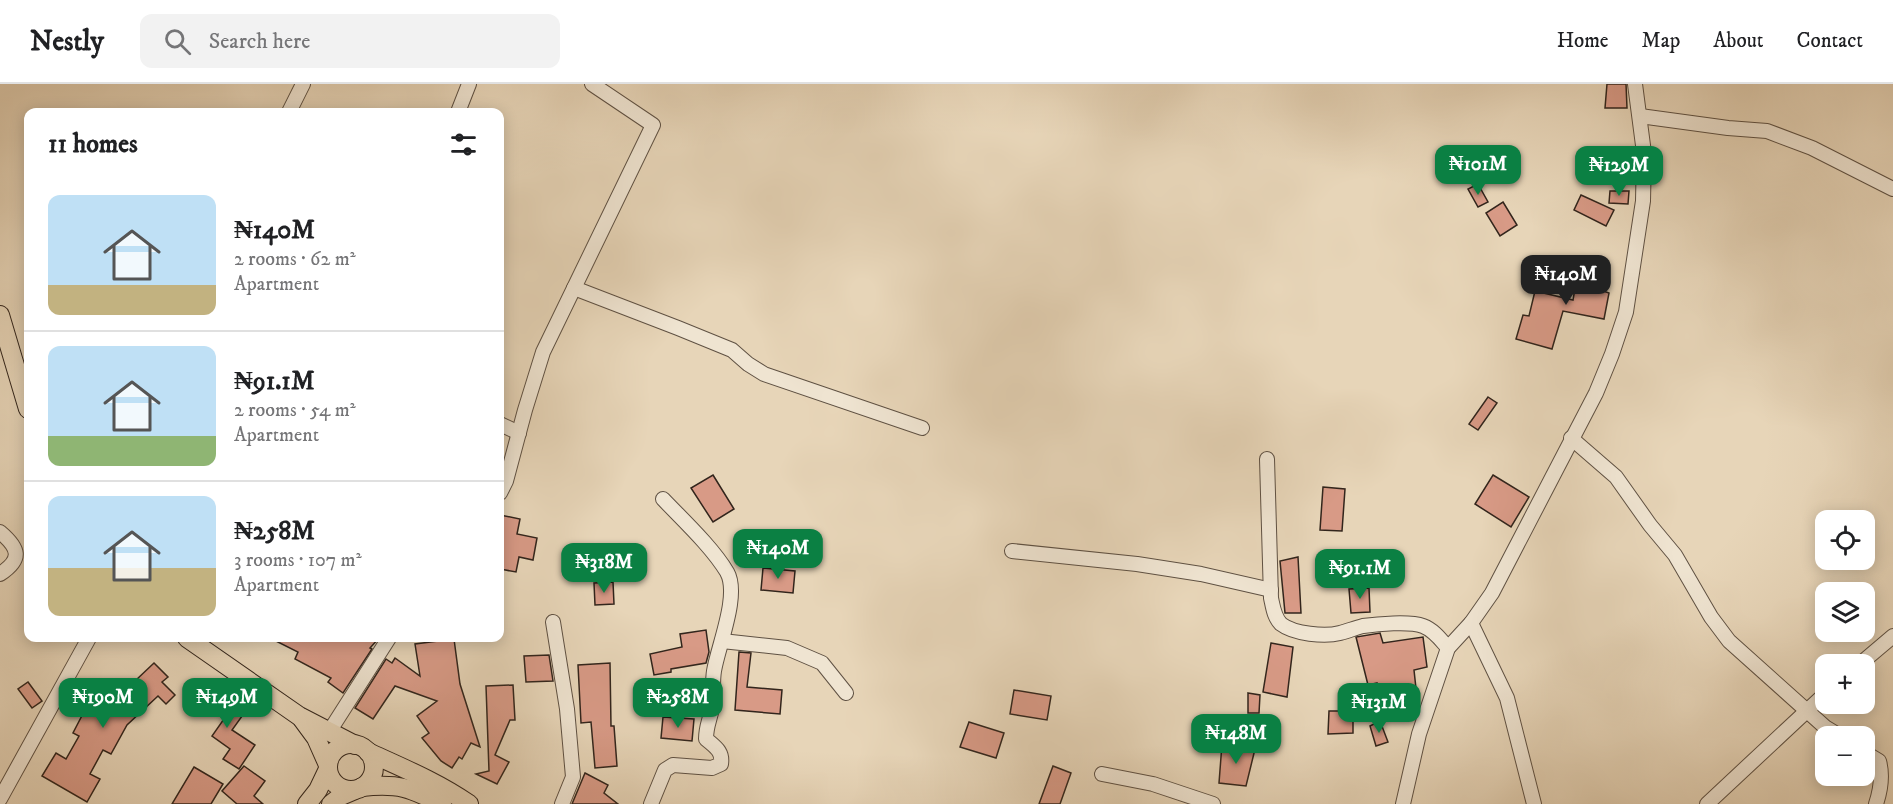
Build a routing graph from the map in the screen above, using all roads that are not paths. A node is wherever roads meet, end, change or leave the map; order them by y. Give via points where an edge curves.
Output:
1 (303, 84) edge
2 (469, 84) edge
3 (592, 84) edge
4 (1635, 84) edge
5 (291, 108) edge
6 (460, 108) edge
7 (1640, 116) junction
8 (1893, 189) edge
9 (574, 288) junction
10 (0, 315) edge
11 (24, 396) edge
12 (504, 426) edge
13 (922, 428) dead end
14 (519, 433) junction
15 (1571, 438) junction
16 (1267, 459) dead end
17 (504, 485) edge
18 (663, 499) dead end
19 (0, 532) edge
20 (1012, 551) dead end
21 (0, 574) edge
22 (1271, 590) junction
23 (553, 622) dead end
24 (1471, 623) junction
25 (1893, 636) edge
26 (722, 641) junction
27 (87, 642) edge
28 (193, 642) edge
29 (386, 642) edge
30 (1448, 648) junction
31 (1872, 654) edge
32 (846, 693) dead end
33 (1815, 702) edge
34 (1806, 710) junction
35 (299, 716) junction
36 (1824, 726) edge
37 (329, 732) junction
38 (361, 748) junction
39 (1875, 759) edge
40 (328, 767) junction
41 (1102, 774) dead end
42 (358, 789) junction
43 (0, 799) edge
44 (431, 802) edge
45 (307, 804) edge
46 (331, 804) edge
47 (469, 804) edge
48 (562, 804) edge
49 (651, 804) edge
50 (1213, 804) edge
51 (1403, 804) edge
52 (1534, 804) edge
53 (1707, 804) edge
54 (1876, 804) edge

1 - 5 street
2 - 6 street
3 - 9 street via 653,124
4 - 7 street
7 - 8 street via 1767,131 1812,148
7 - 15 street via 1643,201 1626,312 1596,393
9 - 13 street via 726,348 764,374
9 - 14 street via 543,352
10 - 11 main road
12 - 14 street
14 - 17 street
15 - 24 street via 1492,593
15 - 34 street via 1616,477 1675,555 1729,641
16 - 22 street
18 - 26 street via 728,573 731,587
19 - 21 street via 16,550 11,567
20 - 22 street via 1137,564
22 - 30 street via 1274,614 1281,624 1300,632 1339,634 1361,627 1408,624 1435,633
23 - 48 street via 573,777
24 - 30 street
24 - 52 street via 1507,698
25 - 31 street
26 - 32 street via 787,648 822,663
26 - 49 street via 706,727 706,739 719,750 721,764 712,768 673,765 665,770
27 - 43 street
28 - 35 main road
29 - 37 street
30 - 51 street via 1419,734
33 - 34 street
34 - 36 street
34 - 53 street
35 - 37 main road
35 - 40 main road via 316,738
37 - 38 main road
38 - 40 main road via 340,747
38 - 42 main road via 374,767 369,782
38 - 47 main road via 417,773
39 - 54 street via 1882,772
40 - 42 main road via 336,786
40 - 45 main road
41 - 50 street via 1153,784
42 - 44 main road via 396,785
42 - 46 main road

